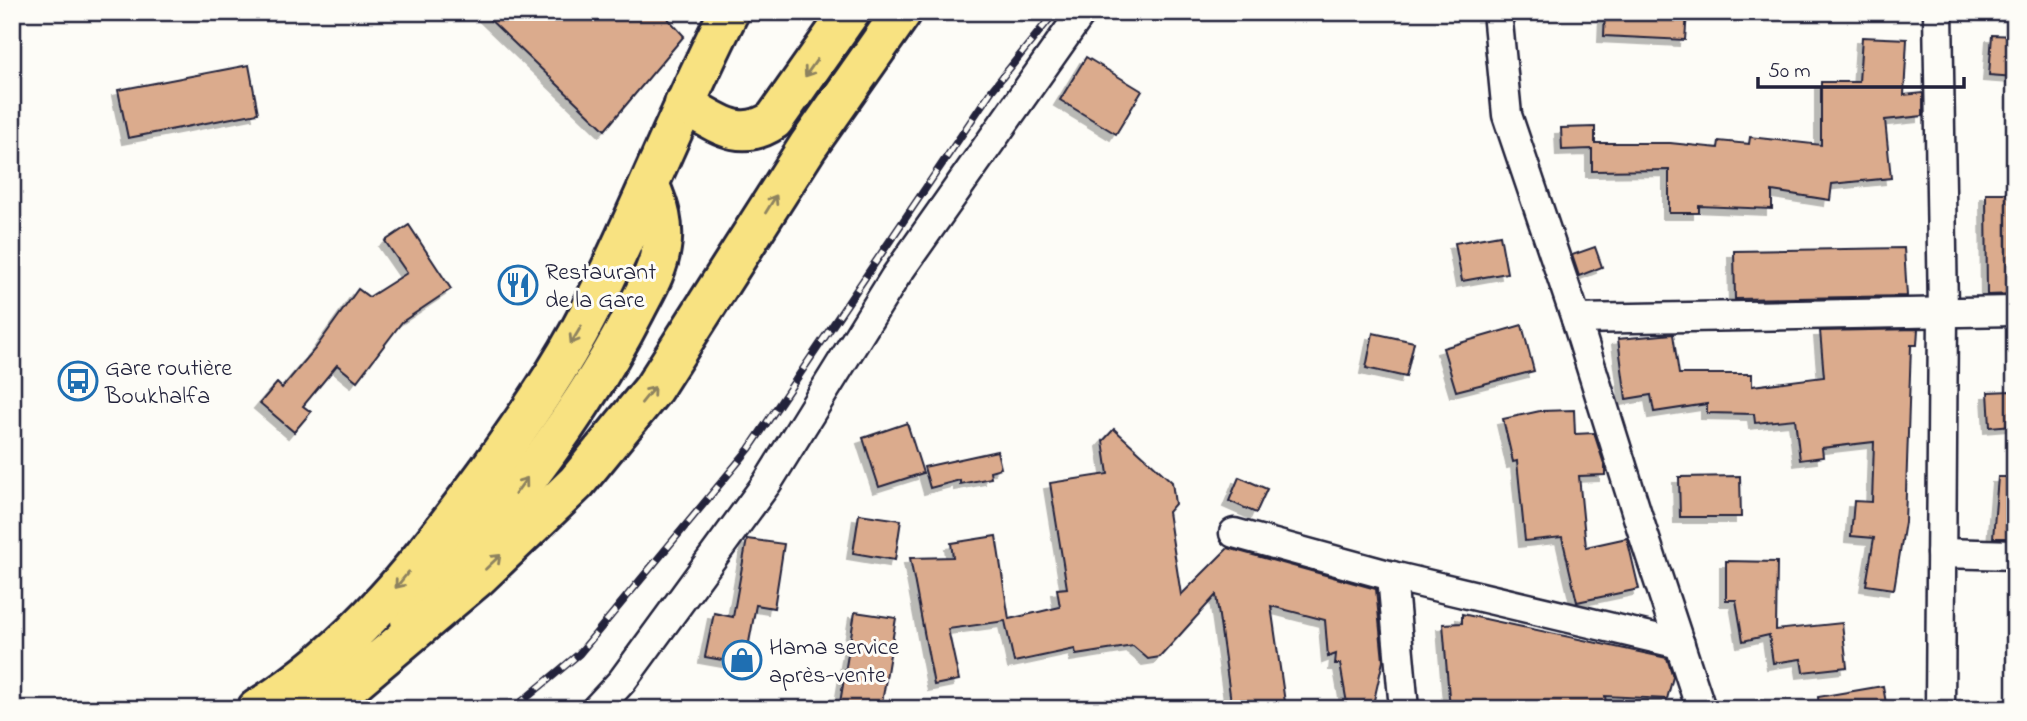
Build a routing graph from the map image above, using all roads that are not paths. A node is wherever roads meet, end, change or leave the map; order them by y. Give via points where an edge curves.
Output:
1 (729, 12) edge
2 (850, 12) edge
3 (902, 12) edge
4 (1082, 12) edge
5 (1497, 12) edge
6 (1938, 12) edge
7 (684, 104) junction
8 (650, 186) junction
9 (1943, 311) junction
10 (2015, 311) edge
11 (1576, 319) junction
12 (1234, 533) dead end
13 (1941, 552) junction
14 (2015, 555) edge
15 (1392, 576) junction
16 (1680, 643) junction
17 (349, 686) junction
18 (257, 709) edge
19 (314, 709) edge
20 (596, 709) edge
21 (1404, 709) edge
22 (1701, 709) edge
23 (1940, 709) edge

1 - 7 highway
2 -> 7 highway via 774,120 763,128 726,128
17 -> 3 highway via 477,578 576,483 645,399 808,146
4 - 20 street via 895,277 767,483 622,681
5 - 11 street via 1507,114
6 - 9 street
7 - 8 highway
17 -> 8 highway via 438,589 514,496 620,341 662,247 661,216
8 -> 18 highway via 580,328 515,433 454,517 384,603 320,663
9 - 10 street
9 - 11 street
9 - 13 street
11 - 16 street
12 - 15 street
13 - 14 street
13 - 23 street
15 - 16 street
15 - 21 street
16 - 22 street
17 - 19 highway

